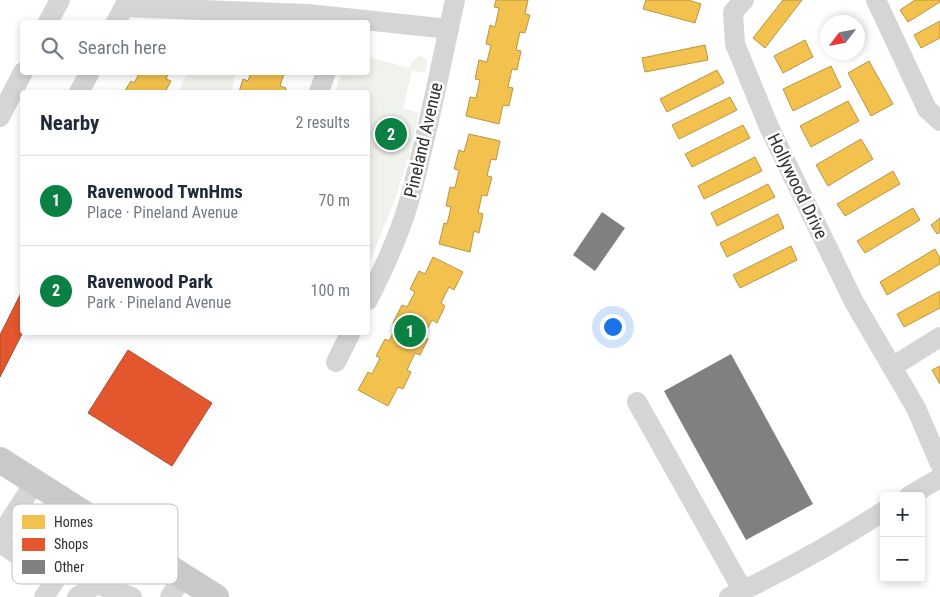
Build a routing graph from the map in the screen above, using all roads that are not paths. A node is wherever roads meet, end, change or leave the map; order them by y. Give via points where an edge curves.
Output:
1 (60, 0) edge
2 (455, 0) edge
3 (744, 0) edge
4 (876, 0) edge
5 (49, 20) edge
6 (117, 20) edge
7 (346, 20) edge
8 (370, 22) edge
9 (449, 28) junction
10 (22, 75) edge
11 (88, 75) edge
12 (325, 75) edge
13 (80, 90) edge
14 (320, 90) edge
15 (10, 108) edge
16 (940, 121) edge
17 (373, 275) edge
18 (370, 290) edge
19 (350, 335) edge
20 (940, 337) edge
21 (336, 362) dead end
22 (892, 367) junction
23 (637, 402) dead end
24 (0, 460) edge
25 (940, 464) edge
26 (940, 478) edge
27 (35, 482) junction
28 (917, 492) edge
29 (21, 504) edge
30 (69, 504) edge
31 (880, 514) edge
32 (12, 517) edge
33 (0, 536) edge
34 (0, 543) edge
35 (12, 556) edge
36 (176, 587) edge
37 (736, 594) edge
38 (77, 597) edge
39 (132, 597) edge
40 (216, 597) edge

1 - 5 street
2 - 9 street, Pineland Avenue
3 - 22 street, Hollywood Drive via 733,12 735,44 769,127 854,302
4 - 16 street via 927,109
6 - 7 street via 124,7 308,14
8 - 9 street
9 - 17 street, Pineland Avenue via 407,207
10 - 15 street
11 - 13 street
12 - 14 street
17 - 18 street, Pineland Avenue
19 - 21 street
20 - 22 street
22 - 25 street, Hollywood Drive via 916,408
23 - 37 street
24 - 27 main road
26 - 28 street
27 - 29 street
27 - 30 main road
31 - 37 street via 828,546
32 - 33 street
34 - 35 street
36 - 40 main road
38 - 39 street via 97,584

